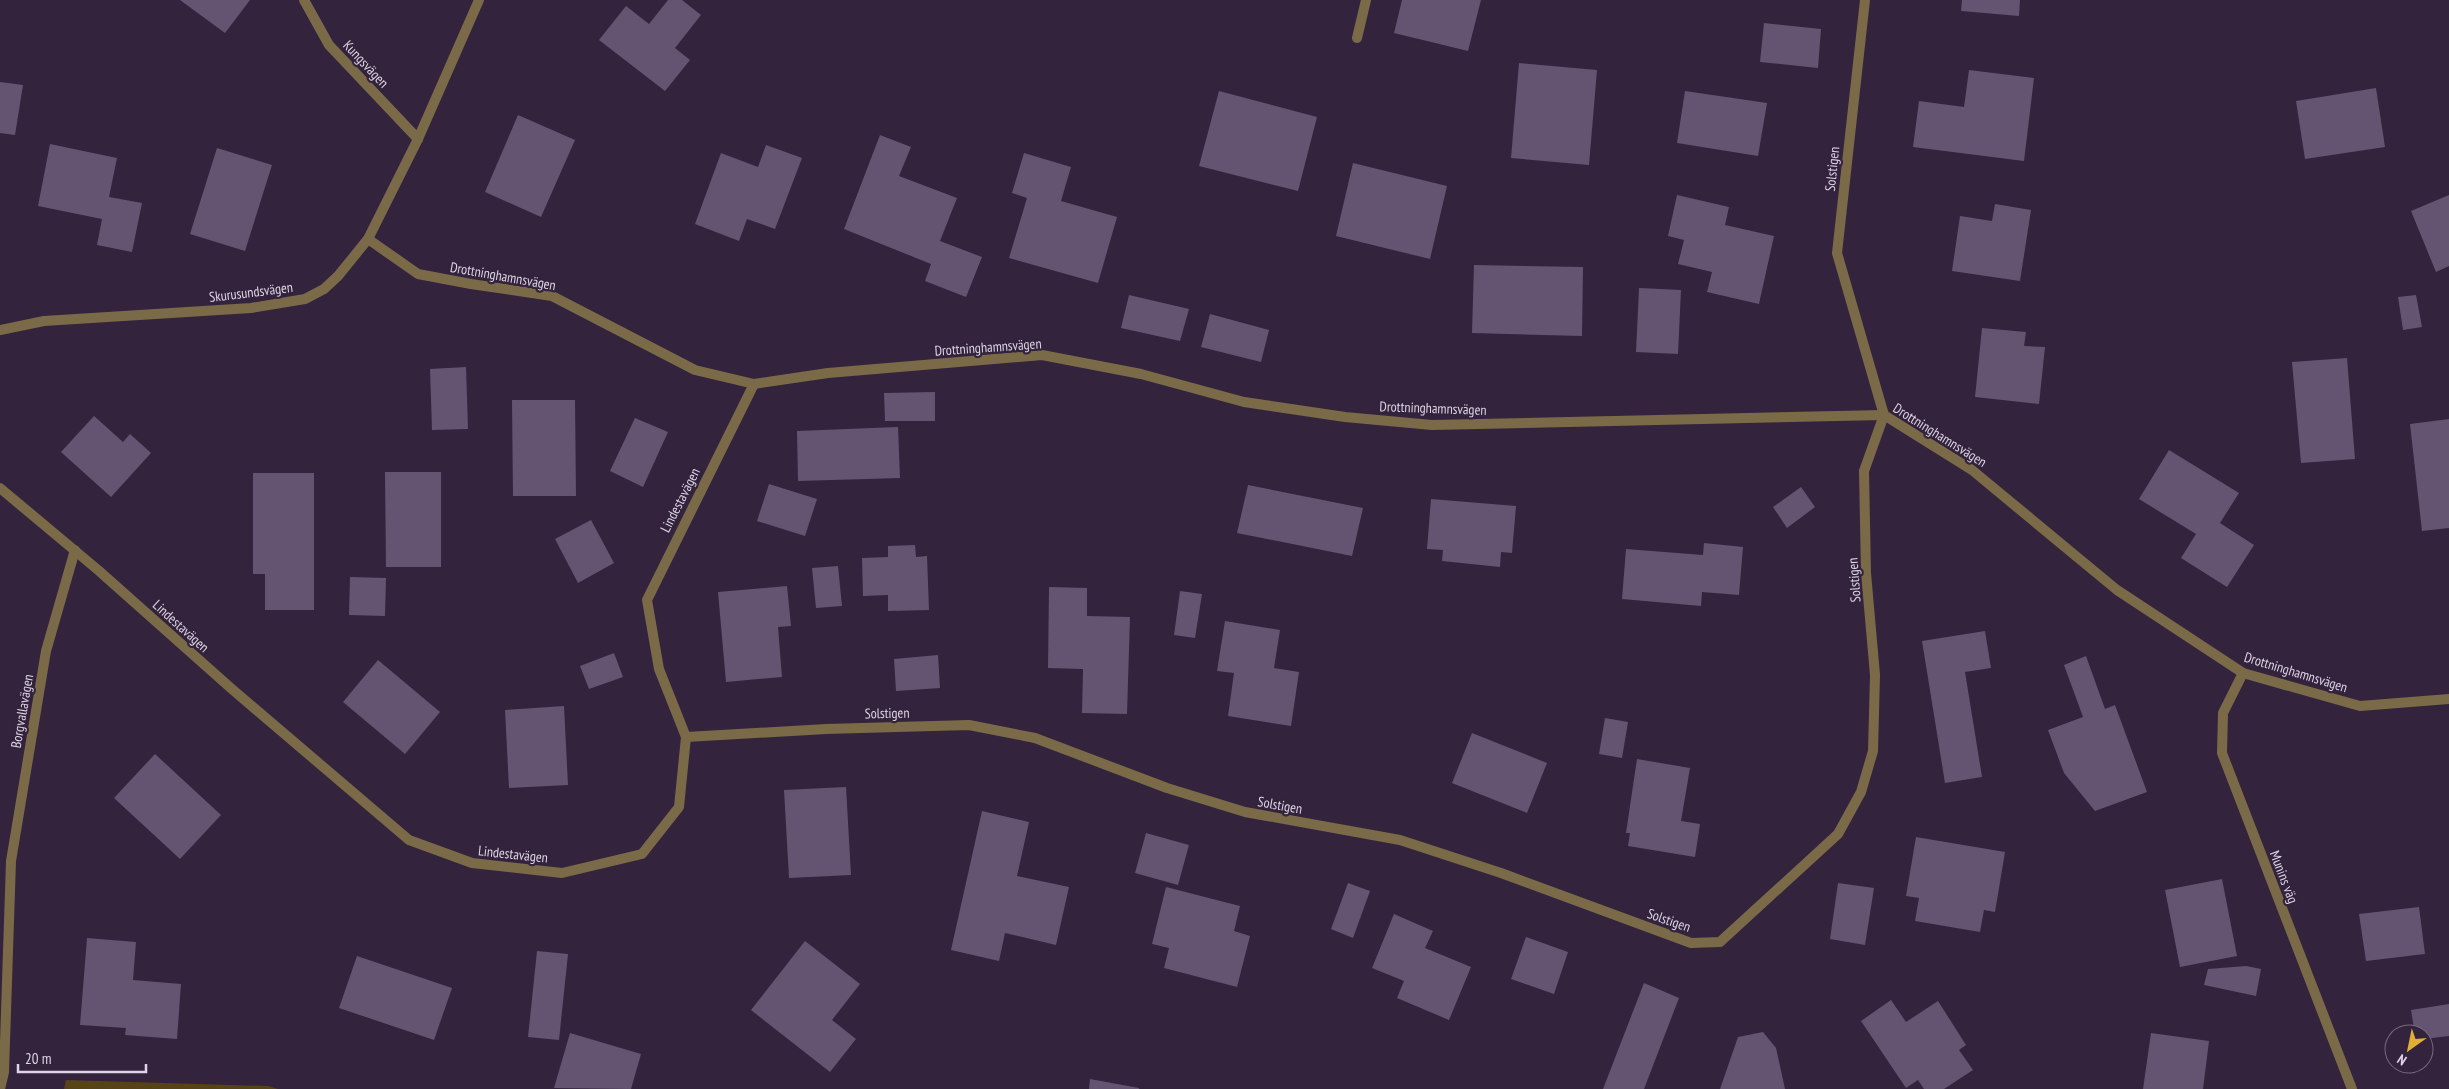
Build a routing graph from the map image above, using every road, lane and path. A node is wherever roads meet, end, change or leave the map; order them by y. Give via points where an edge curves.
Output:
1 (304, 0) edge
2 (479, 0) edge
3 (1366, 0) edge
4 (1864, 0) edge
5 (1357, 38) dead end
6 (418, 139) junction
7 (368, 238) junction
8 (0, 330) edge
9 (754, 384) junction
10 (1884, 415) junction
11 (0, 488) edge
12 (75, 550) junction
13 (2243, 673) junction
14 (2449, 699) edge
15 (686, 737) junction
16 (0, 1089) edge
17 (2352, 1089) edge

1 - 6 street, Kungsvägen via 329,45
2 - 6 street, Skurusundsvägen
3 - 5 street
4 - 10 street, Solstigen via 1837,253
6 - 7 street, Skurusundsvägen
7 - 8 street, Skurusundsvägen via 338,276 305,299 251,308 44,321
7 - 9 street, Drottninghamnsvägen via 418,274 552,296 695,370
9 - 10 street, Drottninghamnsvägen via 828,374 1042,355 1141,374 1244,402 1345,417 1432,425
9 - 15 street, Lindestavägen via 647,600 659,668
10 - 13 street, Drottninghamnsvägen via 1972,470 2117,590
10 - 15 street, Solstigen via 1864,471 1866,573 1875,675 1873,751 1862,792 1838,834 1720,942 1691,943 1400,840 1245,812 1167,788 1035,738 969,725
11 - 12 street, Lindestavägen
12 - 15 street, Lindestavägen via 409,840 472,863 562,873 642,854 678,806
12 - 16 street, Borgvallavägen via 46,651 11,861 4,1072
13 - 14 street, Drottninghamnsvägen via 2360,706
13 - 17 street, Munins väg via 2223,713 2222,753

